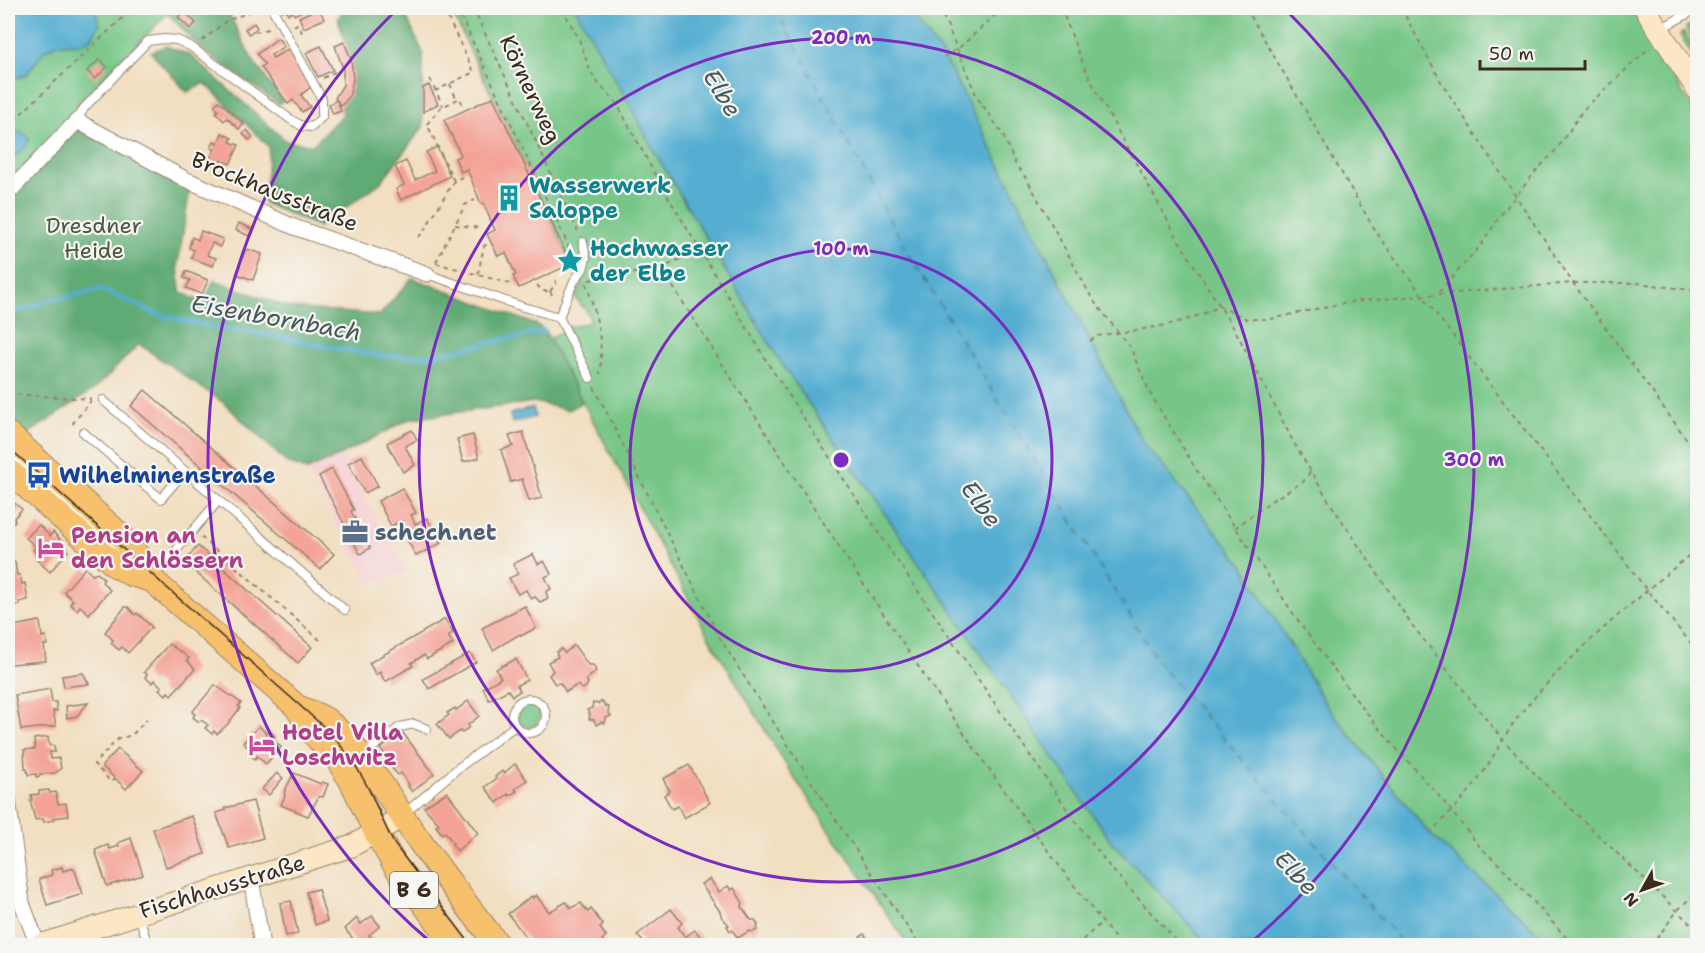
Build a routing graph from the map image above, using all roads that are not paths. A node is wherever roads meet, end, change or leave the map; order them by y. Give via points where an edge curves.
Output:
1 (272, 8) edge
2 (1645, 8) edge
3 (1698, 8) edge
4 (1656, 36) junction
5 (1698, 92) edge
6 (77, 121) junction
7 (8, 193) edge
8 (583, 242) road end
9 (428, 274) joint
10 (559, 317) junction
11 (590, 378) road end
12 (103, 400) dead end
13 (83, 432) road end
14 (8, 434) edge
15 (8, 452) edge
16 (8, 470) edge
17 (185, 471) junction
18 (219, 500) junction
19 (152, 580) junction
20 (345, 610) dead end
21 (297, 707) junction
22 (515, 726) junction
23 (427, 729) dead end
24 (360, 757) junction
25 (8, 799) edge
26 (387, 826) junction
27 (251, 878) junction
28 (138, 912) junction
29 (38, 945) edge
30 (148, 945) edge
31 (262, 945) edge
32 (456, 945) edge
33 (467, 945) edge
34 (499, 945) edge

1 - 6 lane via 322,99 322,117 312,127 290,119 193,48 164,39 148,41 84,108
2 - 4 main road
3 - 4 lane
4 - 5 main road
6 - 7 street
6 - 9 street, Brockhausstraße via 185,179 294,227
8 - 10 lane via 586,258
9 - 10 lane, Brockhausstraße
10 - 11 lane
12 - 17 lane
13 - 17 lane via 161,500
14 - 19 main road, B 6 via 121,536 141,558
15 - 19 lane
16 - 19 main road, B 6 via 115,565
17 - 18 lane
18 - 19 lane
18 - 20 lane
19 - 21 main road, B 6
21 - 24 main road, B 6 via 325,718
21 - 26 main road, B 6 via 311,731
22 - 22 lane via 512,715 521,701 532,700 542,706 545,721 539,730 524,732
22 - 26 lane
23 - 24 lane via 414,724 400,728
24 - 26 main road, B 6 via 386,789
25 - 29 street via 22,903
26 - 27 main road, Fischhausstraße via 352,846
26 - 32 main road, B 6 via 396,867
26 - 33 lane via 403,862
26 - 34 main road, B 6
27 - 28 main road, Fischhausstraße
27 - 31 street
28 - 29 main road, Fischhausstraße
28 - 30 lane

